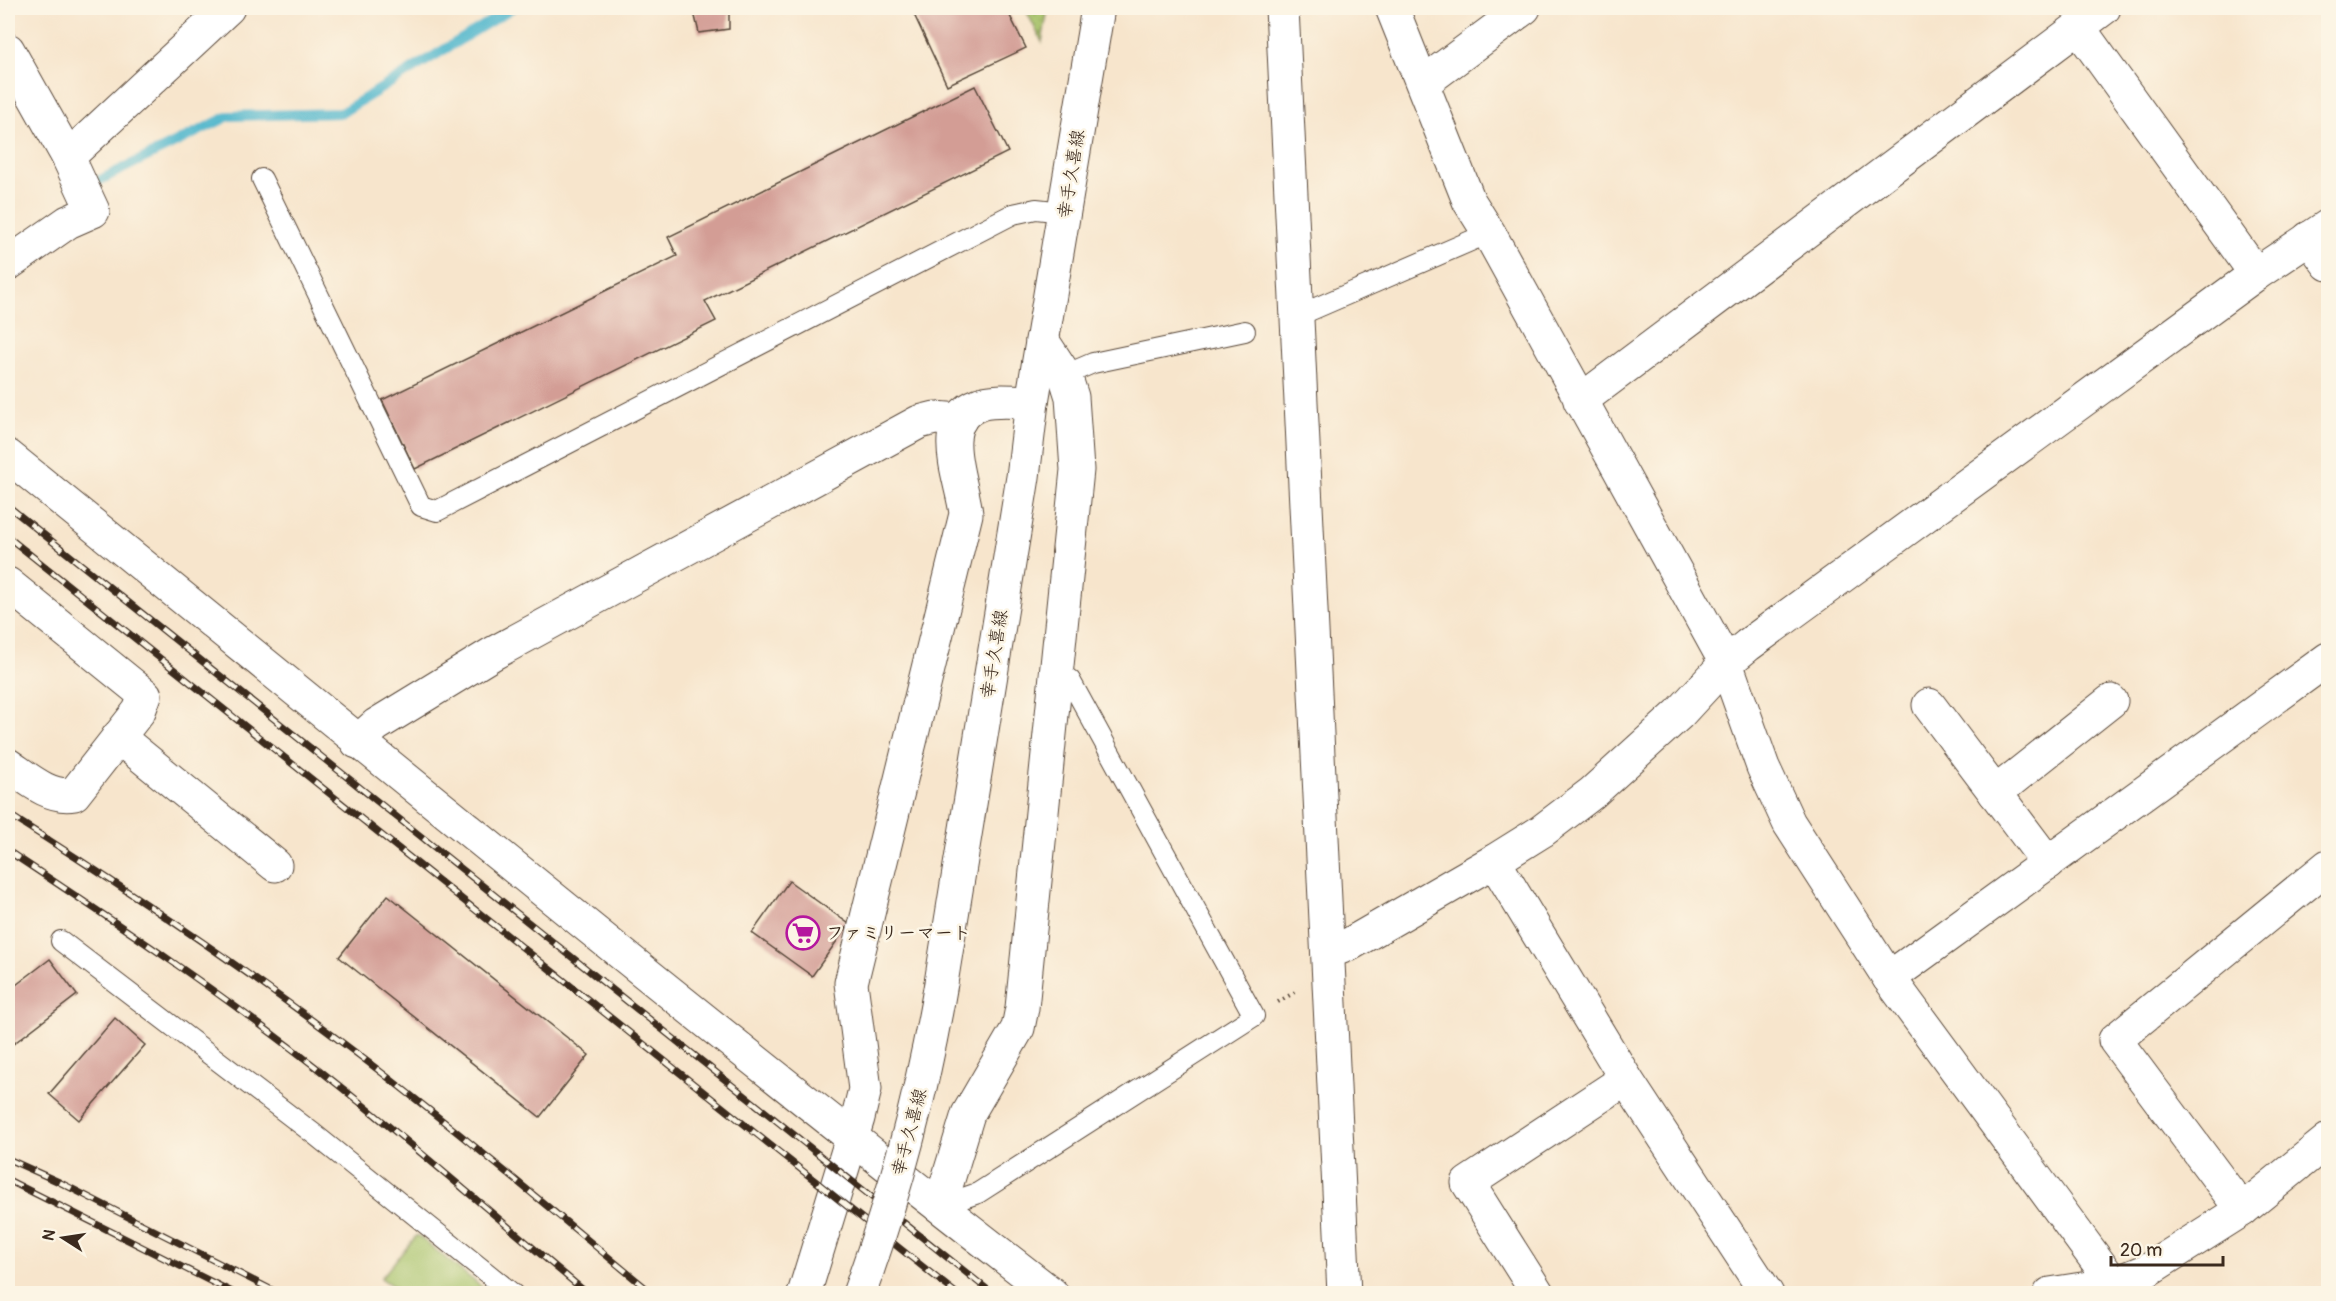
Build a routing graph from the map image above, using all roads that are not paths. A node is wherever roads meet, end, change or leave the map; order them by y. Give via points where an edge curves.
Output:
1 (228, 8) edge
2 (1098, 8) edge
3 (1282, 8) edge
4 (1392, 8) edge
5 (1524, 8) edge
6 (2104, 8) edge
7 (2078, 27) junction
8 (8, 50) edge
9 (1422, 83) junction
10 (68, 157) junction
11 (262, 179) dead end
12 (1065, 212) junction
13 (2319, 232) edge
14 (1489, 233) junction
15 (8, 264) edge
16 (2328, 264) edge
17 (2256, 274) junction
18 (1295, 317) junction
19 (1245, 331) dead end
20 (1042, 340) junction
21 (1065, 375) junction
22 (1580, 401) junction
23 (1032, 402) junction
24 (960, 420) junction
25 (8, 456) edge
26 (8, 584) edge
27 (2328, 659) edge
28 (1726, 663) junction
29 (1055, 669) junction
30 (2111, 701) dead end
31 (1929, 705) dead end
32 (118, 738) junction
33 (357, 742) junction
34 (8, 765) edge
35 (1995, 793) junction
36 (1494, 861) junction
37 (2048, 863) junction
38 (275, 865) dead end
39 (2328, 866) edge
40 (61, 941) dead end
41 (1328, 952) junction
42 (1889, 978) junction
43 (1626, 1079) junction
44 (852, 1139) junction
45 (2328, 1140) edge
46 (940, 1206) junction
47 (2242, 1210) junction
48 (2115, 1289) edge
49 (513, 1293) edge
50 (804, 1293) edge
51 (859, 1293) edge
52 (1052, 1293) edge
53 (1344, 1293) edge
54 (1538, 1293) edge
55 (1767, 1293) edge
56 (2050, 1293) edge

1 - 10 street
2 - 12 street, 幸手久喜線
3 - 18 street
4 - 9 street
5 - 9 street
6 - 7 street
7 - 17 street
7 - 22 street
8 - 10 street
9 - 14 street via 1469,201
10 - 15 street via 93,211 68,222
11 - 12 lane via 421,506 437,511 1013,214 1036,209
12 - 20 street, 幸手久喜線
13 - 16 street
13 - 17 street
14 - 18 lane
14 - 22 street
17 - 28 street
18 - 41 street
19 - 21 lane via 1093,363
20 - 21 street
20 - 23 street, 幸手久喜線
21 - 29 street via 1073,406 1077,470
22 - 28 street
23 - 24 street via 981,404
23 - 51 street, 幸手久喜線, bridge via 1023,477 922,1085 902,1164
24 - 33 street via 935,418 919,422 492,654 376,725
24 - 44 street via 952,447 966,514 851,983 865,1089
25 - 33 street
26 - 32 street via 145,695 140,711
27 - 37 street
28 - 36 street via 1679,714 1592,793
28 - 42 street via 1763,767 1789,823
29 - 46 street via 1023,1008 1018,1028 968,1114
29 - 46 lane via 1070,680 1254,1016 978,1193
30 - 35 street
31 - 35 street
32 - 34 street via 74,794 63,796 47,791
32 - 38 street
33 - 44 street
35 - 37 street
36 - 41 street via 1350,944
36 - 43 street
37 - 42 street
39 - 47 street via 2115,1040
40 - 49 lane via 314,1134
41 - 53 street
42 - 48 street
43 - 54 street via 1468,1183
43 - 55 street
44 - 46 street
44 - 50 street
45 - 47 street
46 - 52 street
47 - 48 street
48 - 56 street

